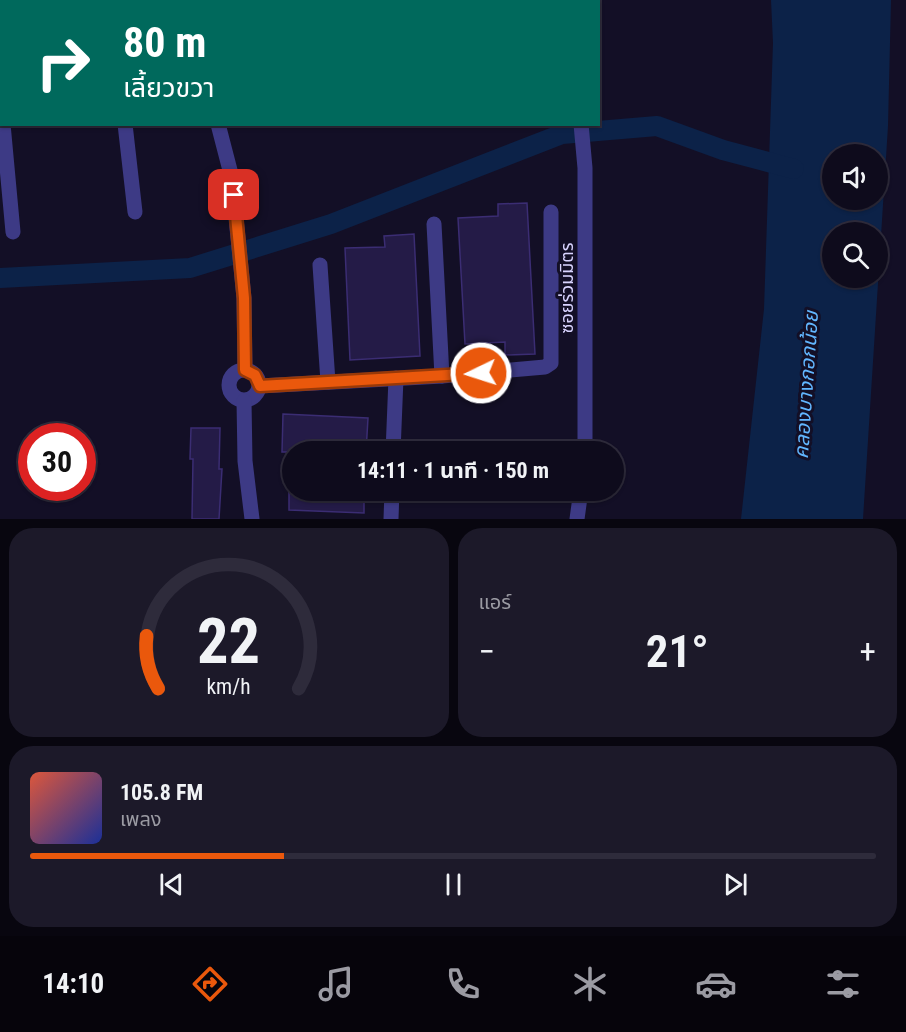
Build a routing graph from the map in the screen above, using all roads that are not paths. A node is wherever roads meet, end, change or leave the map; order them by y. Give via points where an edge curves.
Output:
1 (3, 126) edge
2 (125, 126) edge
3 (219, 126) edge
4 (581, 126) edge
5 (135, 212) dead end
6 (551, 212) dead end
7 (434, 224) dead end
8 (13, 232) dead end
9 (320, 265) dead end
10 (245, 370) junction
11 (442, 376) junction
12 (396, 378) junction
13 (328, 382) junction
14 (260, 386) junction
15 (244, 401) junction
16 (393, 441) edge
17 (585, 441) edge
18 (392, 501) edge
19 (579, 501) edge
20 (252, 519) edge
21 (391, 519) edge
22 (577, 519) edge

1 - 8 street
2 - 5 street
3 - 10 street via 232,178 243,293
4 - 17 street, ซอยร่วมมิตร via 585,168
6 - 11 street via 550,363 540,368
7 - 11 street
9 - 13 street
10 - 14 street via 255,375
10 - 15 street via 234,374 229,385 234,396
11 - 12 street
12 - 13 street
12 - 16 street
13 - 14 street
14 - 15 street via 255,396
15 - 20 street via 245,461
18 - 21 street
19 - 22 street

